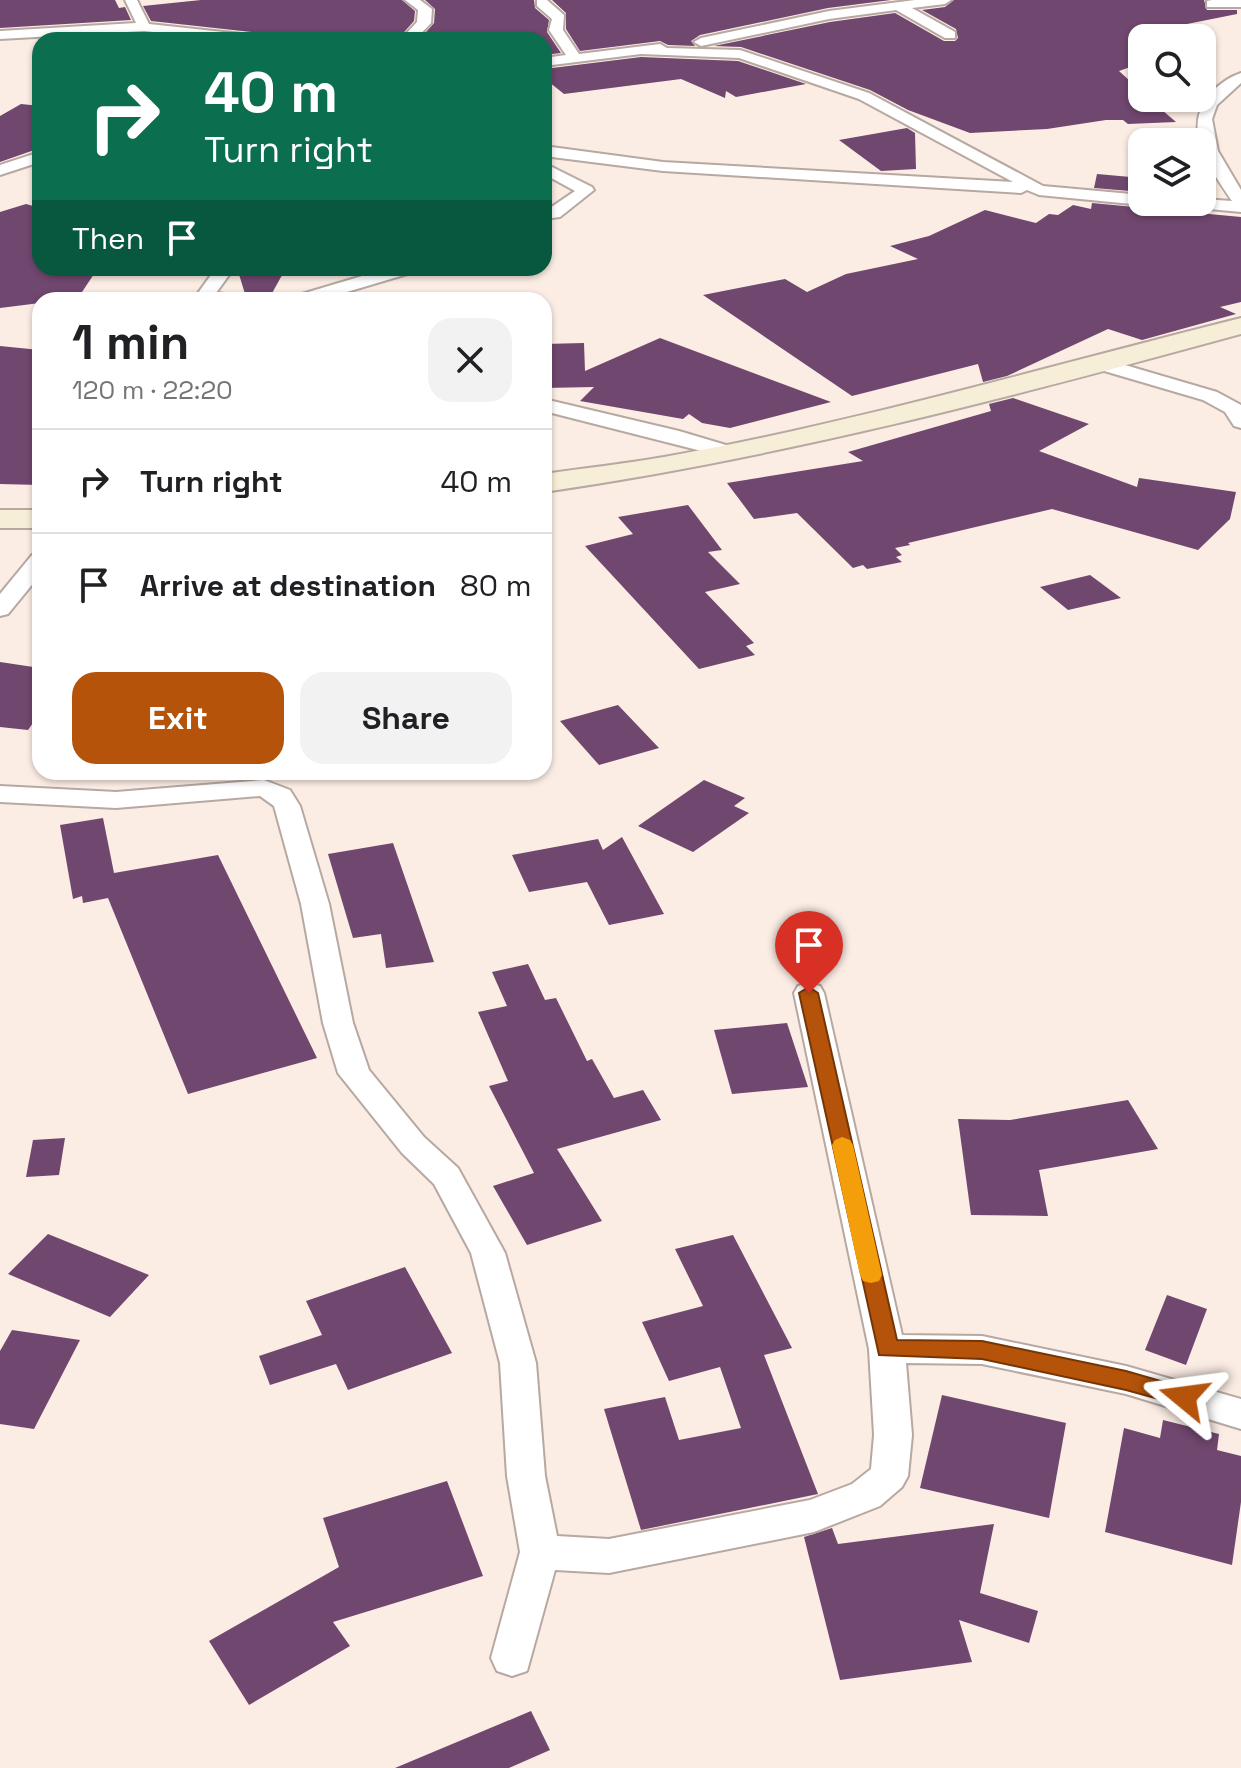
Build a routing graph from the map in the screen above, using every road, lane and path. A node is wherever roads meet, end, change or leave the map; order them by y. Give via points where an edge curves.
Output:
1 (131, 0) edge
2 (411, 0) edge
3 (945, 0) edge
4 (542, 3) dead end
5 (1241, 3) edge
6 (1212, 4) dead end
7 (898, 6) junction
8 (144, 27) junction
9 (54, 32) edge
10 (189, 32) edge
11 (415, 32) edge
12 (32, 33) edge
13 (0, 35) edge
14 (950, 35) dead end
15 (644, 51) junction
16 (575, 58) junction
17 (552, 61) edge
18 (1241, 77) edge
19 (552, 152) edge
20 (32, 160) edge
21 (0, 170) edge
22 (552, 172) edge
23 (1039, 190) junction
24 (1128, 199) edge
25 (1216, 204) edge
26 (1241, 205) edge
27 (552, 213) edge
28 (381, 276) edge
29 (328, 292) edge
30 (1241, 326) edge
31 (1101, 364) junction
32 (552, 407) edge
33 (1238, 413) edge
34 (729, 452) junction
35 (552, 482) edge
36 (0, 519) edge
37 (32, 519) edge
38 (32, 570) edge
39 (0, 609) edge
40 (0, 794) edge
41 (809, 993) dead end
42 (887, 1349) junction
43 (1241, 1414) edge
44 (540, 1552) junction
45 (512, 1658) dead end

1 - 8 street
2 - 11 street via 425,9 424,23
3 - 7 street
4 - 16 street via 559,18 556,30
5 - 6 street
7 - 14 street
7 - 15 street
8 - 9 street
8 - 10 street
12 - 13 street
15 - 16 street
15 - 23 street via 740,54 864,96
16 - 17 street
18 - 26 street via 1209,100 1202,122 1207,148
19 - 23 street via 666,168
20 - 21 street
22 - 27 street via 586,190
23 - 24 street
25 - 26 street
28 - 29 street
30 - 31 main road
31 - 33 street via 1210,396
31 - 34 main road
32 - 34 street
34 - 35 main road
36 - 37 main road
38 - 39 street
40 - 44 street via 116,800 264,788 281,796 315,904 338,1023 354,1073 446,1176 488,1253 518,1363 526,1476
41 - 42 street
42 - 43 street via 982,1350 1126,1380
42 - 44 street via 893,1435 889,1476 866,1495 814,1516 609,1556
44 - 45 street

